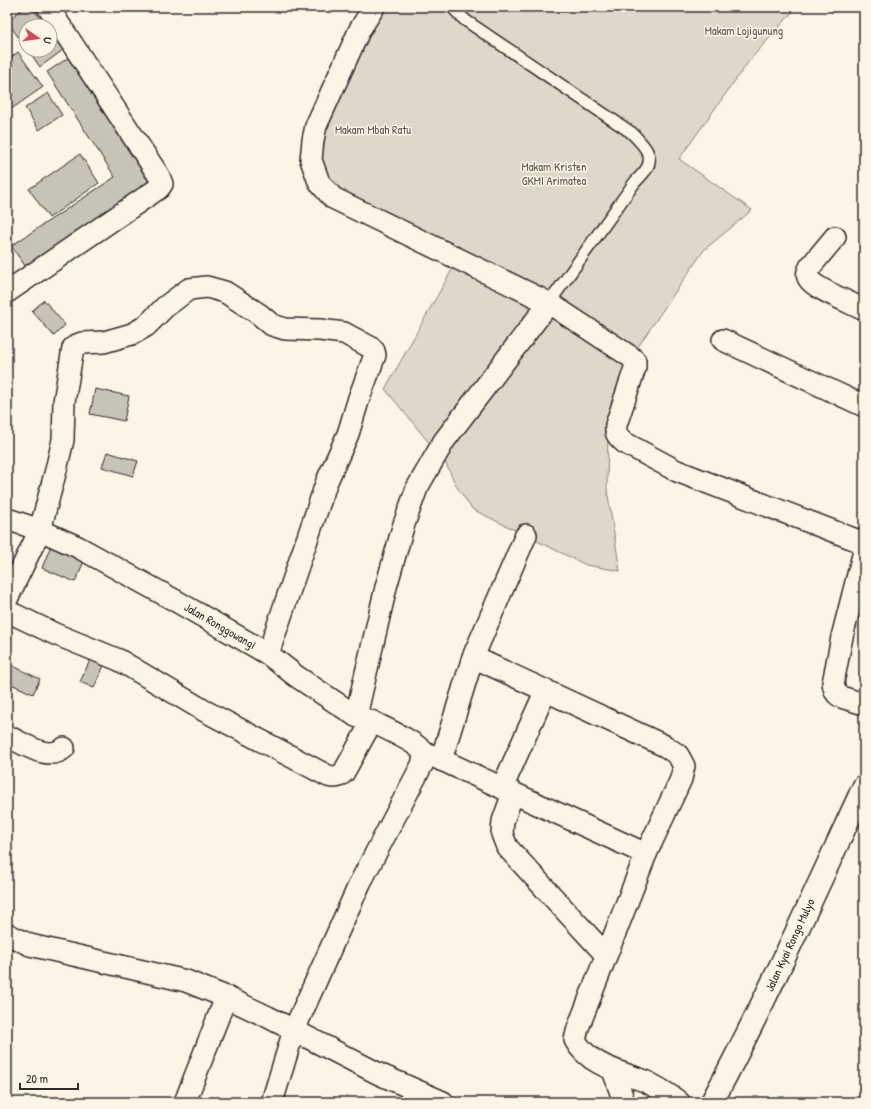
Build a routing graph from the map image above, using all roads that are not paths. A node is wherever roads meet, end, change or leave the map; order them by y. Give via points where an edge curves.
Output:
1 (48, 7) edge
2 (374, 7) edge
3 (452, 7) edge
4 (836, 236) dead end
5 (7, 292) edge
6 (549, 303) junction
7 (864, 310) edge
8 (723, 340) dead end
9 (864, 406) edge
10 (7, 519) edge
11 (40, 530) junction
12 (526, 535) dead end
13 (864, 543) edge
14 (864, 551) edge
15 (7, 599) edge
16 (7, 611) edge
17 (268, 654) junction
18 (473, 657) junction
19 (546, 690) junction
20 (864, 704) edge
21 (364, 719) junction
22 (7, 736) edge
23 (64, 748) dead end
24 (422, 752) junction
25 (441, 760) junction
26 (864, 786) edge
27 (507, 791) junction
28 (646, 854) junction
29 (7, 934) edge
30 (606, 955) junction
31 (226, 997) junction
32 (294, 1030) junction
33 (614, 1070) junction
34 (186, 1102) edge
35 (272, 1102) edge
36 (443, 1102) edge
37 (624, 1102) edge
38 (679, 1102) edge
39 (712, 1102) edge

1 - 5 street via 162,184
2 - 6 street via 360,29 316,126 311,160 319,182 333,198
3 - 6 lane via 465,20 632,133 646,148 650,158 648,167
4 - 7 street via 810,267 807,273 809,280
6 - 13 street via 635,362 616,425 616,433 625,443 677,471
6 - 21 street via 444,441 417,488 386,587
8 - 9 street
10 - 11 street, Jalan Ronggowangi
11 - 15 street
11 - 17 street, Jalan Ronggowangi via 97,557
11 - 17 street via 63,440 64,402 72,353 77,345 104,342 132,334 146,326 165,307 189,289 207,287 226,292 272,325 285,329 344,333 370,347 374,351 374,360 348,434 327,481
12 - 18 street
14 - 20 street via 833,683 835,691 841,697
16 - 21 street via 119,660 203,710 328,776 335,778 344,772 366,732
17 - 21 street, Jalan Ronggowangi via 296,676
18 - 19 street
18 - 25 street
19 - 27 street
19 - 28 street via 665,746 682,761 684,766 680,779
21 - 24 street, Jalan Ronggowangi via 415,745
22 - 23 street via 41,752 55,753
24 - 25 street, Jalan Ronggowangi
24 - 32 street via 424,758 418,773 360,883
25 - 27 street, Jalan Ronggowangi
26 - 39 street, Jalan Kyai Rongo Mulyo via 781,966
27 - 28 street, Jalan Ronggowangi
27 - 30 street via 502,834 507,846
28 - 30 street
29 - 31 street via 30,945 186,981
30 - 33 street via 575,1040 585,1054
31 - 32 street
31 - 34 street
32 - 35 street
32 - 36 street via 379,1074
33 - 37 street
33 - 38 street via 646,1082

